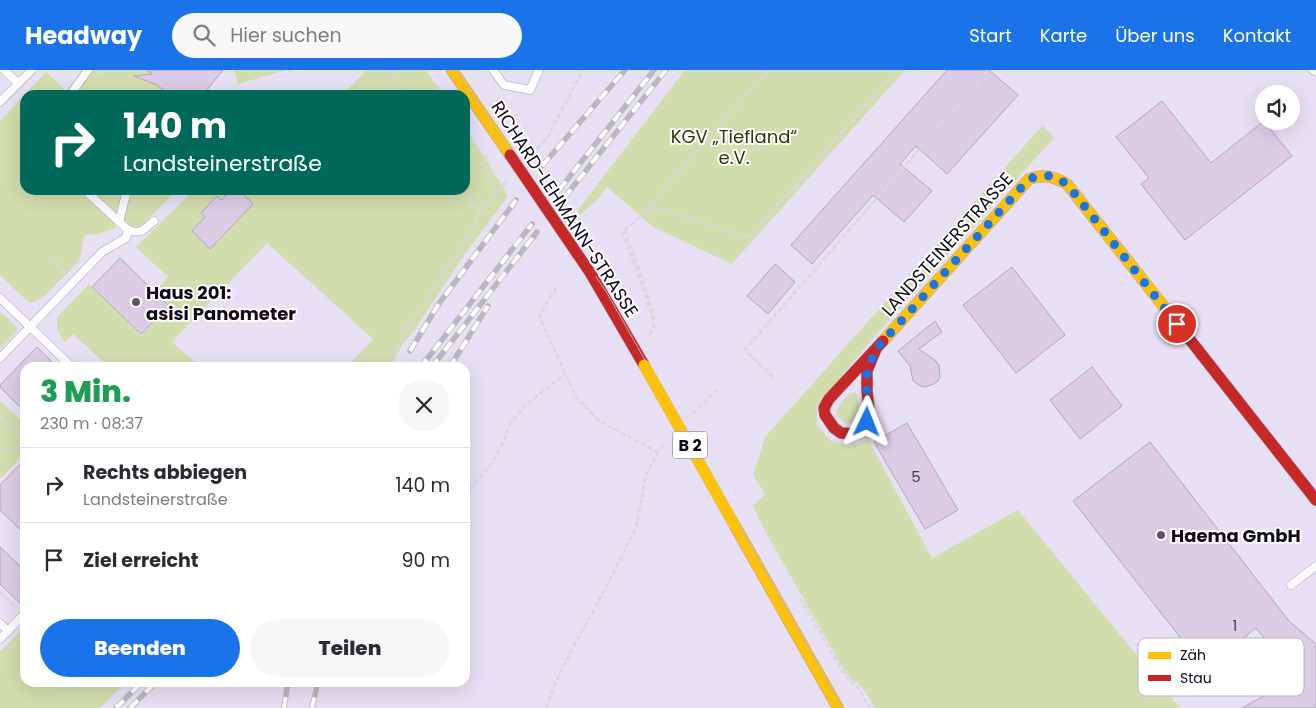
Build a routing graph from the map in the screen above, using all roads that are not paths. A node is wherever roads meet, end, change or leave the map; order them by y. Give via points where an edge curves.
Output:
1 (4, 70) edge
2 (32, 70) edge
3 (88, 70) edge
4 (452, 70) edge
5 (493, 70) edge
6 (539, 70) edge
7 (18, 83) junction
8 (74, 90) edge
9 (465, 90) edge
10 (470, 97) edge
11 (0, 102) edge
12 (90, 195) edge
13 (126, 195) edge
14 (154, 221) dead end
15 (119, 222) junction
16 (128, 230) junction
17 (0, 298) edge
18 (30, 327) junction
19 (876, 349) junction
20 (0, 358) edge
21 (67, 362) edge
22 (1316, 500) edge
23 (1316, 566) edge
24 (1291, 585) dead end
25 (20, 618) edge
26 (0, 623) edge
27 (8, 631) junction
28 (0, 639) edge
29 (838, 708) edge

1 - 7 lane
2 - 7 lane
3 - 8 lane
4 - 9 street, RICHARD-LEHMANN-STRASSE / B 2, bridge
5 - 6 lane via 504,85 530,90
7 - 11 lane
10 - 29 street, RICHARD-LEHMANN-STRASSE / B 2, bridge via 591,274
12 - 15 lane
13 - 15 lane
14 - 16 lane via 141,232
15 - 16 lane
16 - 18 lane via 126,238 102,252
17 - 18 lane
18 - 20 lane
18 - 21 lane
19 - 19 street, LANDSTEINERSTRASSE via 838,388 824,408 825,415 841,433 855,434 867,422 870,410 867,371
19 - 22 street, LANDSTEINERSTRASSE via 1029,179 1053,176 1067,184
23 - 24 lane
25 - 27 lane
26 - 27 lane
27 - 28 lane

